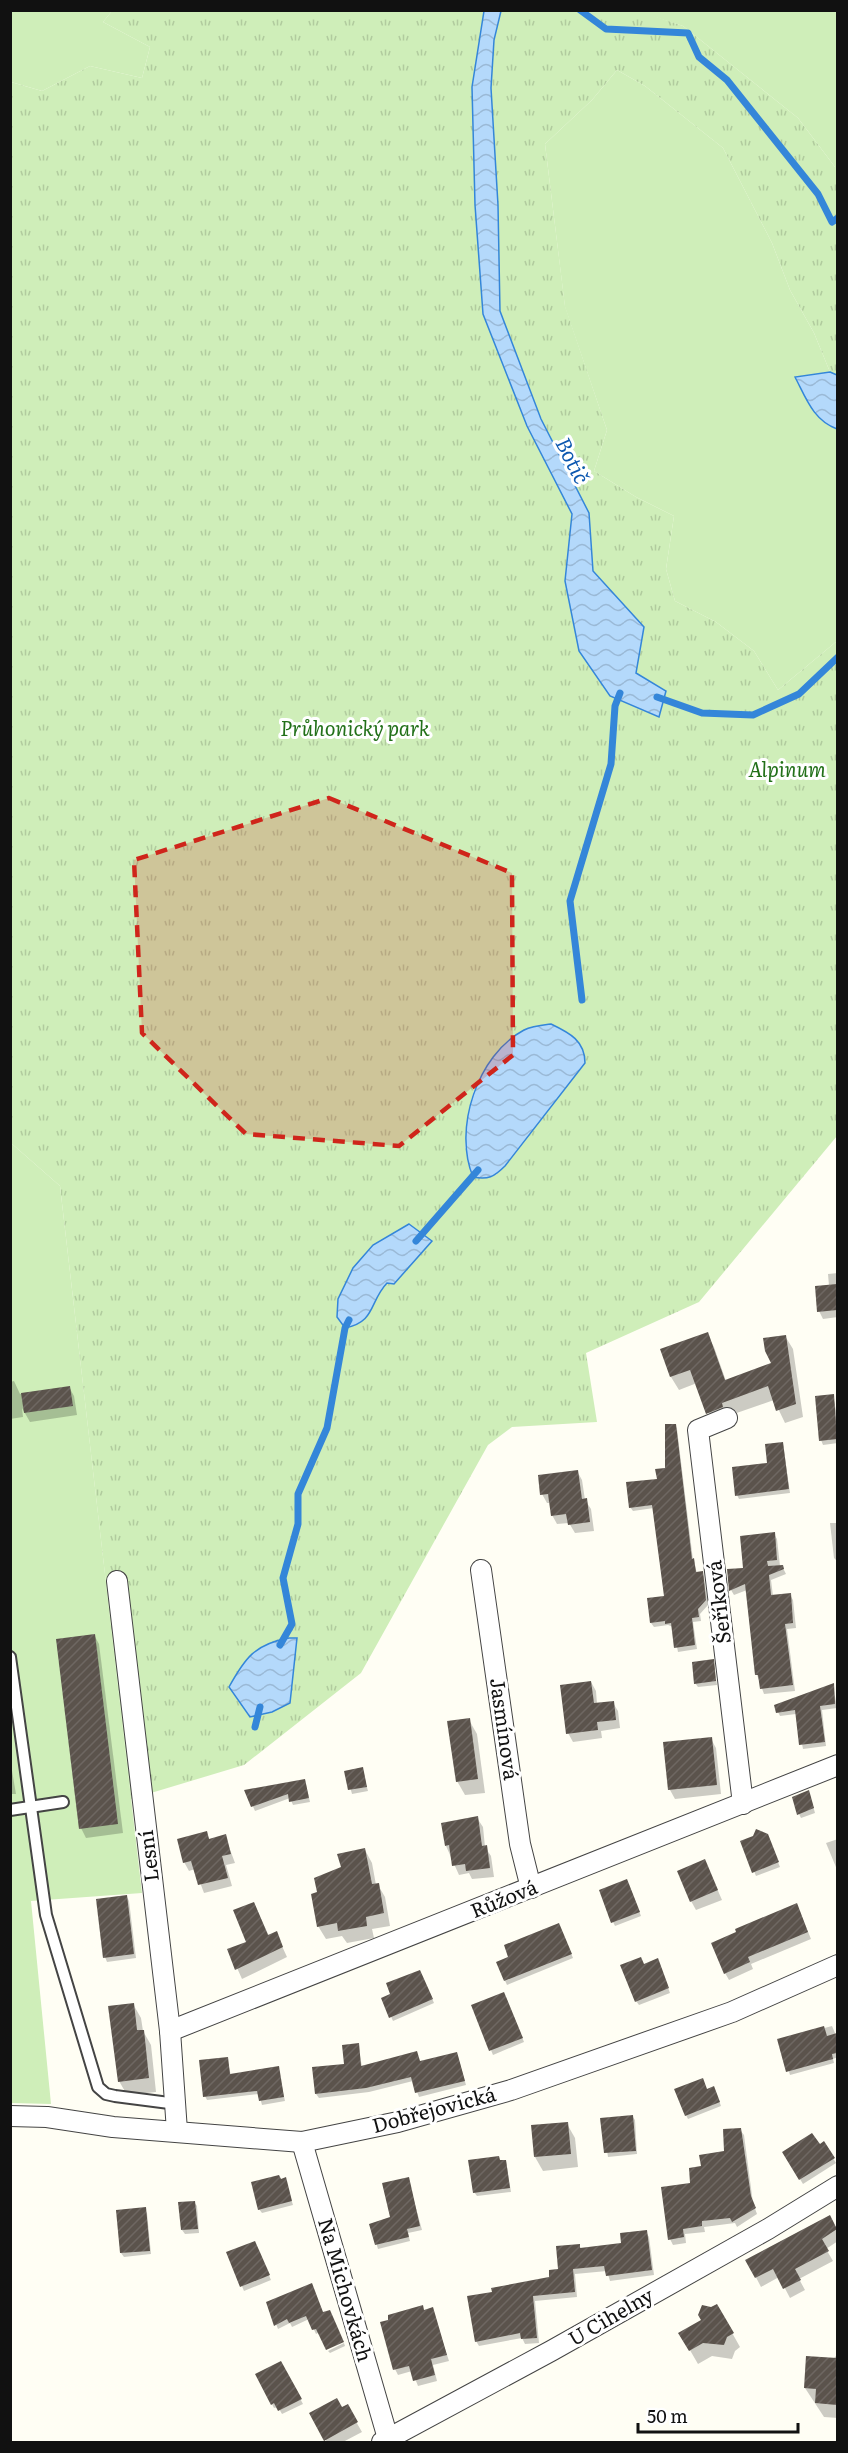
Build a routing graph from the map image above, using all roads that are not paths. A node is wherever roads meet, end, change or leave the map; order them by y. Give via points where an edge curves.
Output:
1 (727, 1418) dead end
2 (481, 1570) dead end
3 (117, 1581) dead end
4 (10, 1657) edge
5 (837, 1765) edge
6 (63, 1802) dead end
7 (743, 1804) junction
8 (32, 1807) junction
9 (10, 1809) edge
10 (531, 1888) junction
11 (837, 1965) edge
12 (170, 2031) junction
13 (177, 2104) junction
14 (10, 2116) edge
15 (177, 2131) junction
16 (302, 2142) junction
17 (837, 2186) edge
18 (386, 2441) edge

1 - 7 street, Šeříková via 698,1430
2 - 10 street, Jasmínová via 520,1844
3 - 12 street, Lesní
4 - 8 lane
5 - 7 street, Růžová
6 - 8 lane
7 - 10 street, Růžová
8 - 9 lane
8 - 13 lane via 46,1915 98,2087 115,2096
10 - 12 street, Růžová
11 - 16 street, Dobřejovická via 732,2012 511,2090 398,2122
12 - 13 street, Lesní
13 - 15 street, Lesní
14 - 15 street, Dobřejovická
15 - 16 street, Dobřejovická
16 - 18 street, Na Michovkách
17 - 18 street, U Cihelny via 768,2229

